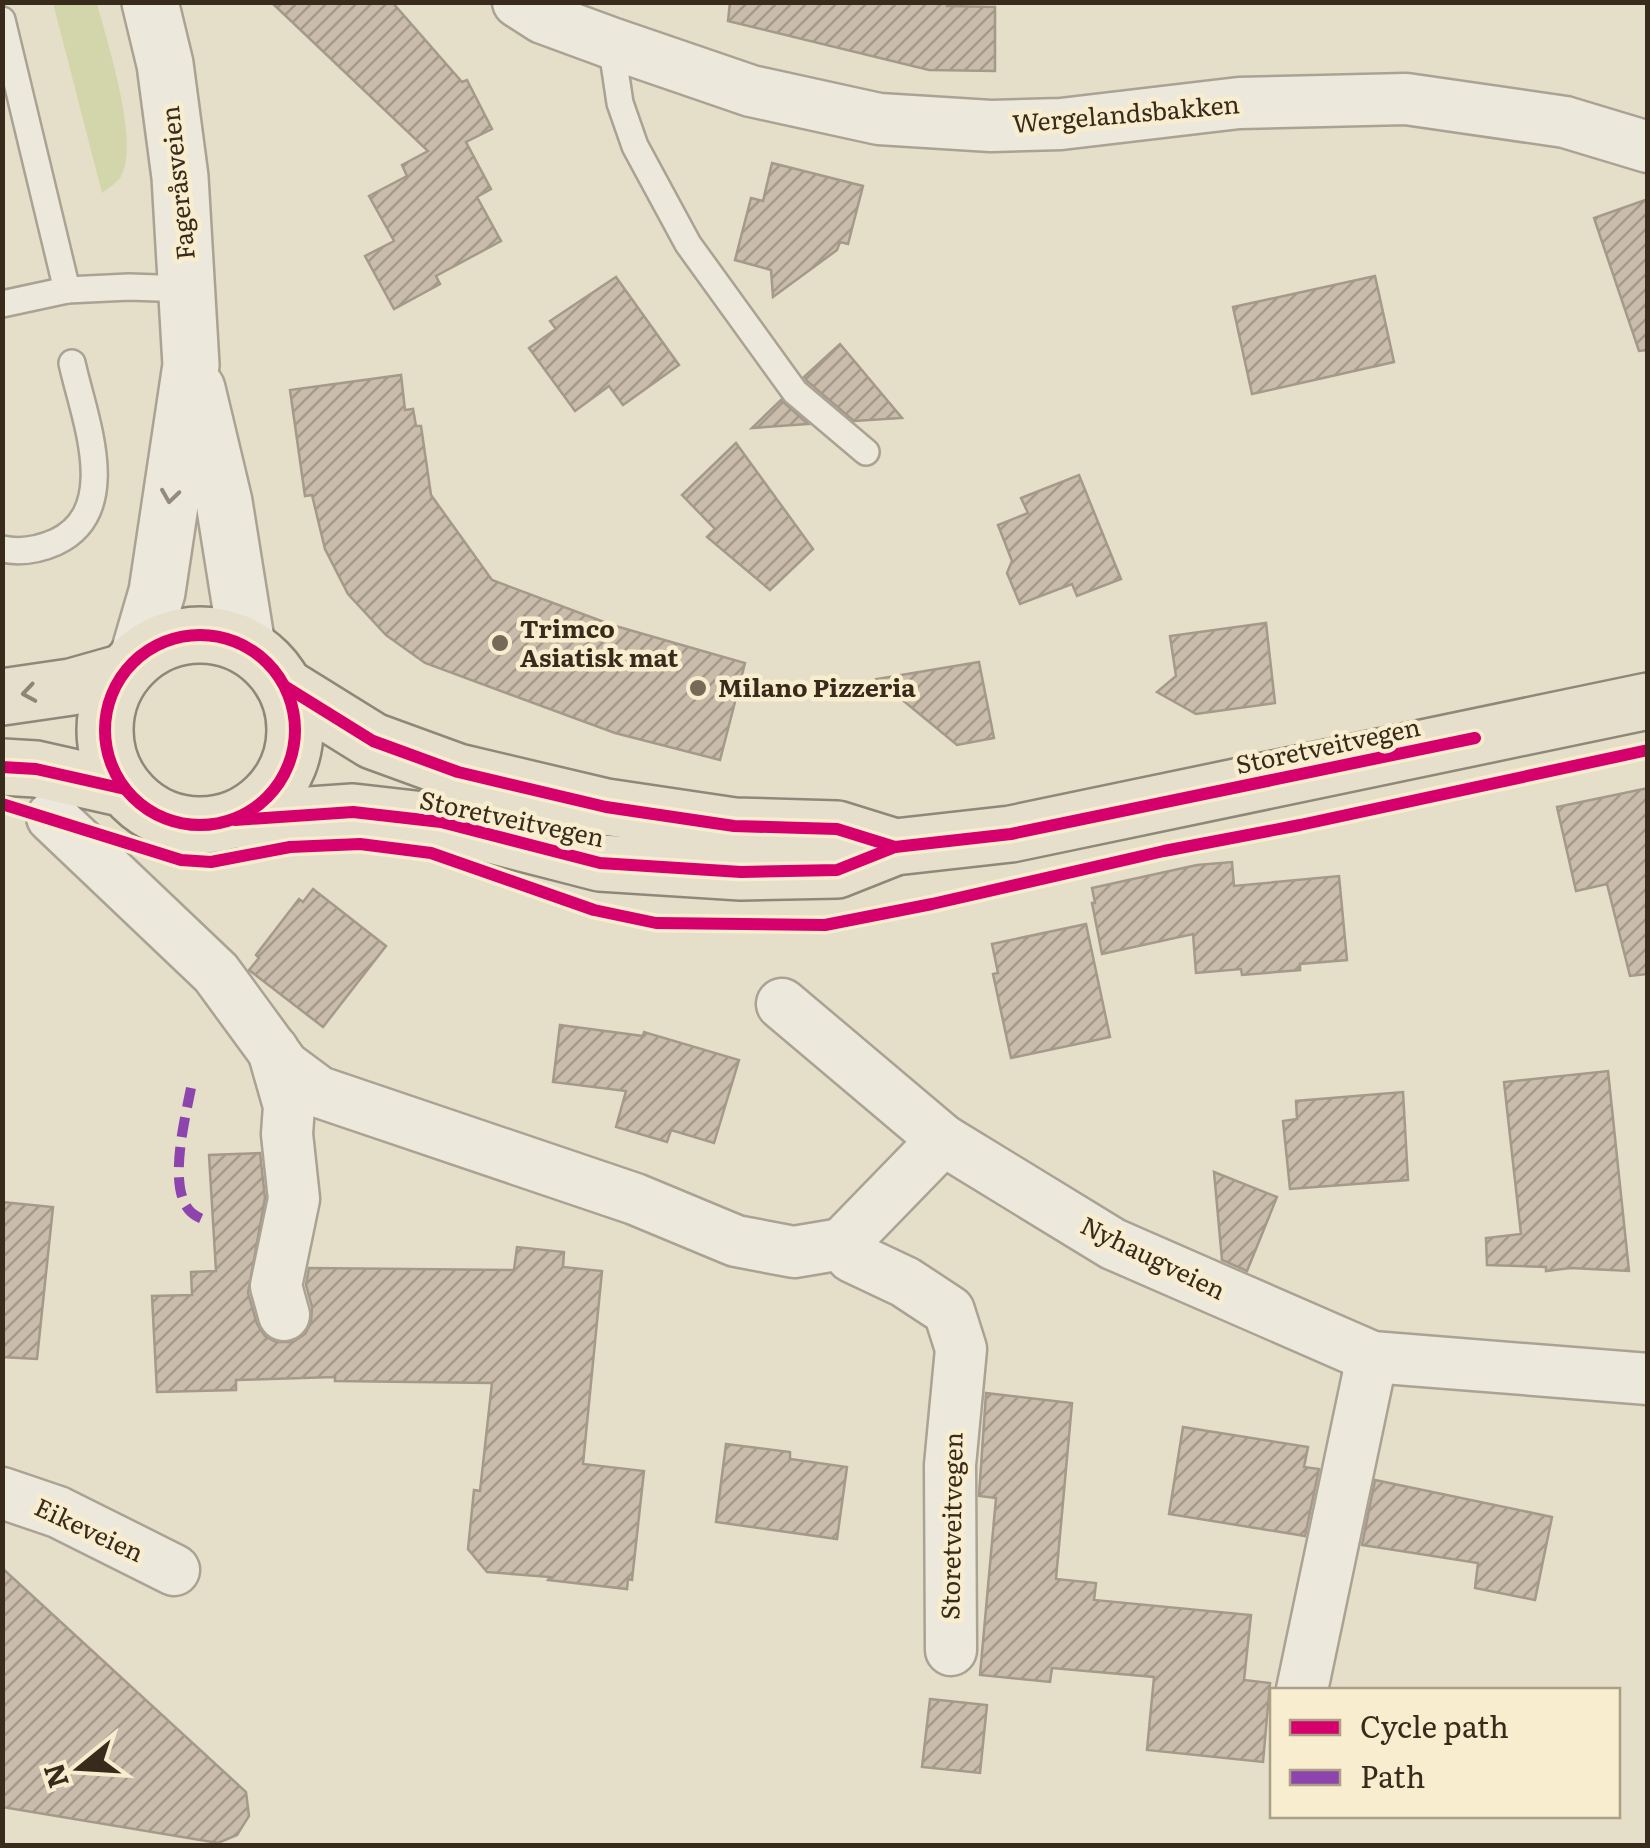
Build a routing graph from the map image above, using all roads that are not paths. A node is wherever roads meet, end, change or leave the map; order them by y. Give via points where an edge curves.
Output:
1 (150, 2) edge
2 (518, 2) edge
3 (2, 20) edge
4 (611, 44) junction
5 (1648, 147) edge
6 (188, 289) junction
7 (67, 290) junction
8 (2, 304) edge
9 (72, 363) dead end
10 (191, 365) junction
11 (866, 452) dead end
12 (2, 550) edge
13 (247, 646) junction
14 (131, 664) junction
15 (286, 687) junction
16 (2, 697) edge
17 (1648, 700) edge
18 (2, 767) edge
19 (125, 789) junction
20 (52, 817) dead end
21 (234, 820) junction
22 (895, 847) junction
23 (782, 1004) dead end
24 (272, 1045) junction
25 (943, 1140) junction
26 (842, 1244) junction
27 (284, 1314) dead end
28 (1372, 1357) junction
29 (1648, 1379) edge
30 (2, 1493) edge
31 (174, 1570) dead end
32 (951, 1650) dead end
33 (1302, 1688) edge

1 - 6 street, Fageråsveien via 180,177
2 - 4 street, Wergelandsbakken
3 - 7 lane
4 - 5 street, Wergelandsbakken via 751,90 880,119 1061,124 1239,103 1406,99 1565,122
4 - 11 lane via 635,146 688,244 795,392
6 - 7 lane
6 - 10 street, Fageråsveien
7 - 8 lane
9 - 12 lane via 94,464 85,518 42,548
10 - 13 street, Fageråsveien via 224,502
10 -> 14 street, Fageråsveien via 157,592
13 - 14 main road via 226,637 177,636
13 - 15 main road
14 -> 16 main road via 71,687
14 - 19 main road via 105,715 111,766
15 - 21 main road via 295,740 288,766 275,790
15 - 22 main road, Storetveitvegen via 373,741 458,772 606,808 734,826 836,829
17 - 22 main road, Storetveitvegen via 1011,834
18 - 19 main road via 36,768
19 - 21 main road via 163,818 199,825
20 - 24 street via 216,974
21 - 22 main road, Storetveitvegen via 352,812 441,822 600,863 741,872 836,870
23 - 25 street, Nyhaugveien
24 - 26 street via 284,1066 319,1092 736,1241 794,1252
24 - 27 street via 289,1106 294,1200 276,1286
25 - 26 street
25 - 28 street, Nyhaugveien via 1113,1244
26 - 32 street, Storetveitvegen via 852,1257 950,1312 960,1349 950,1465
28 - 29 street, Nyhaugveien
28 - 33 street
30 - 31 street, Eikeveien via 58,1512

